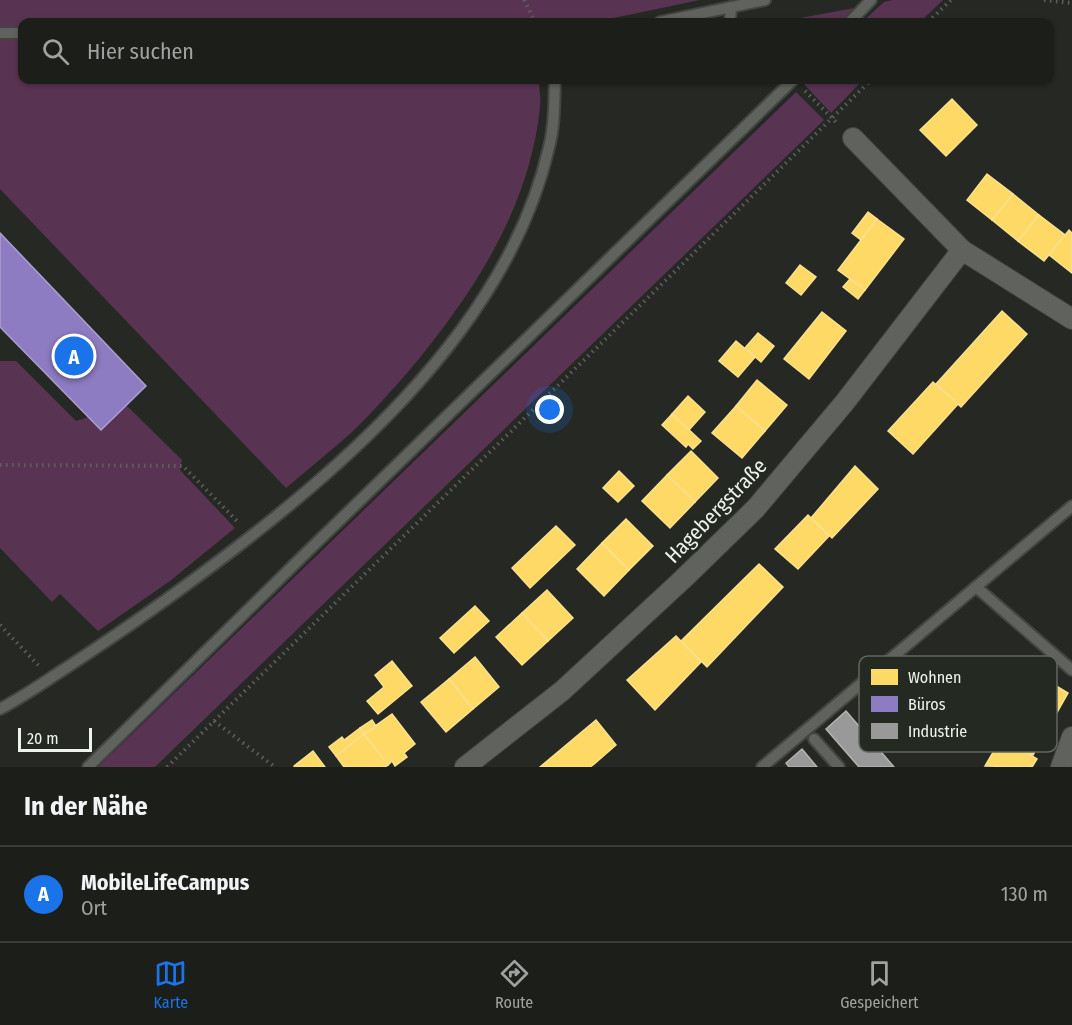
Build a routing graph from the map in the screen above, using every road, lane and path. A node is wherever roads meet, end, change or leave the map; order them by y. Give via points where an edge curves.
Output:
1 (525, 0) edge
2 (765, 0) edge
3 (871, 0) edge
4 (951, 0) edge
5 (1044, 0) edge
6 (1072, 3) edge
7 (731, 7) junction
8 (533, 18) edge
9 (679, 18) edge
10 (730, 18) edge
11 (854, 18) edge
12 (932, 18) edge
13 (0, 33) edge
14 (18, 33) edge
15 (555, 84) edge
16 (789, 84) edge
17 (867, 84) edge
18 (802, 87) dead end
19 (832, 117) junction
20 (853, 138) joint
21 (962, 250) junction
22 (1072, 319) edge
23 (0, 465) edge
24 (1072, 506) edge
25 (244, 528) dead end
26 (976, 587) junction
27 (0, 625) edge
28 (894, 656) edge
29 (1056, 656) edge
30 (1057, 657) edge
31 (36, 662) dead end
32 (1072, 670) edge
33 (859, 685) edge
34 (0, 709) edge
35 (214, 721) junction
36 (1072, 736) edge
37 (814, 739) dead end
38 (88, 767) edge
39 (167, 767) edge
40 (275, 767) edge
41 (465, 767) edge
42 (762, 767) edge
43 (839, 767) edge
44 (1060, 767) edge

1 - 8 path
2 - 7 lane
3 - 11 lane
4 - 12 path
5 - 6 path
7 - 9 lane
7 - 10 lane
13 - 14 lane
15 - 34 lane via 550,146 525,221 477,307 422,378 323,477 217,563 116,636
16 - 38 lane
17 - 19 path
18 - 19 path
19 - 20 path
19 - 35 path
20 - 21 street
21 - 22 street
21 - 41 street, Hagebergstraße via 845,402 756,508 562,691
23 - 25 path via 183,466
24 - 26 lane
26 - 28 lane
26 - 29 lane
27 - 31 path
30 - 32 lane
33 - 42 lane
35 - 39 path
35 - 40 path
36 - 44 street
37 - 43 lane

